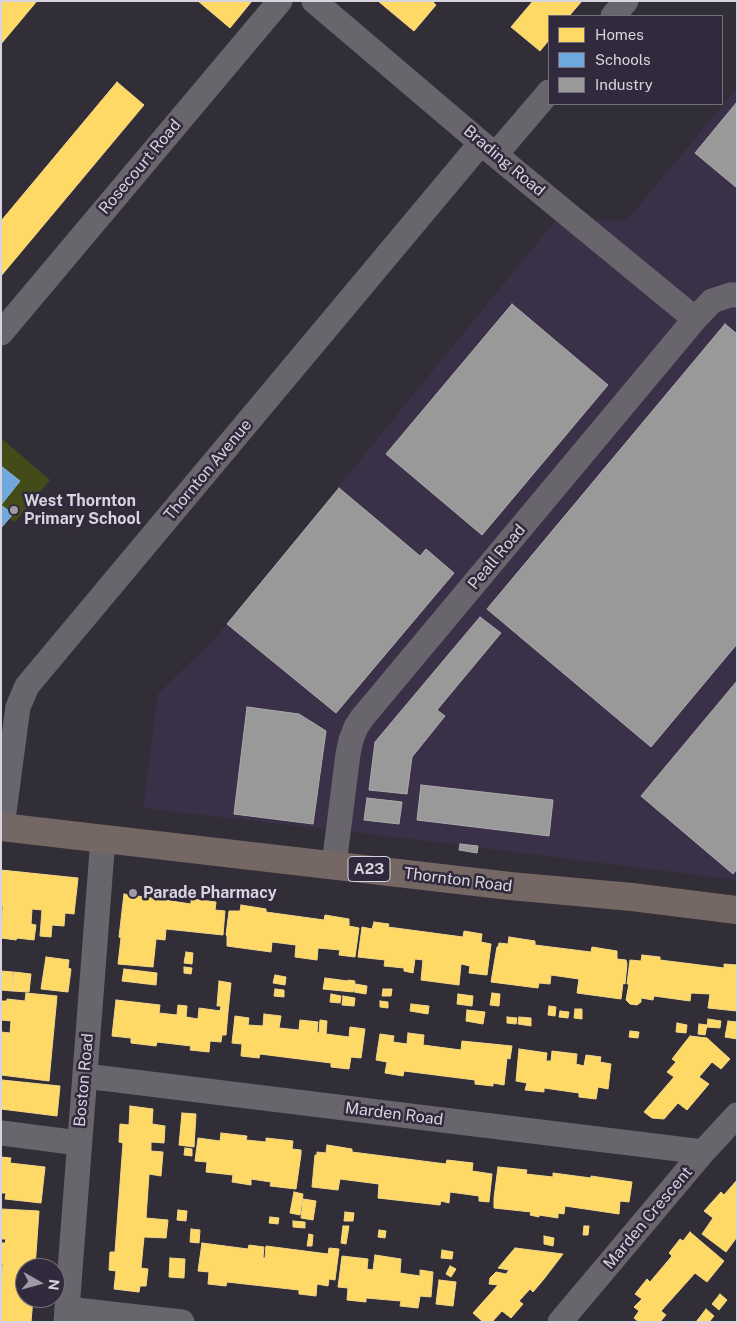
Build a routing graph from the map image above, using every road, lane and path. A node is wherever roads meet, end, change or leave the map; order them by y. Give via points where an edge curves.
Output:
1 (280, 1) edge
2 (314, 1) edge
3 (626, 1) edge
4 (614, 15) edge
5 (548, 93) edge
6 (489, 149) junction
7 (737, 295) edge
8 (695, 320) junction
9 (1, 332) edge
10 (2, 827) edge
11 (103, 838) junction
12 (334, 865) junction
13 (737, 910) edge
14 (85, 1076) junction
15 (737, 1115) edge
16 (1, 1133) edge
17 (79, 1143) junction
18 (703, 1152) junction
19 (66, 1315) edge
20 (182, 1322) edge
21 (560, 1322) edge

1 - 9 street, Rosecourt Road
2 - 6 street, Brading Road
3 - 4 street
5 - 6 street, Thornton Avenue
6 - 8 street, Brading Road
6 - 10 street, Thornton Avenue via 27,686 18,707
7 - 8 street, Peall Road via 712,301
8 - 12 street, Peall Road via 359,723 348,754
10 - 11 highway, Thornton Road / A23
11 - 12 highway, Thornton Road / A23
11 - 14 street, Boston Road
12 - 13 highway, Thornton Road / A23
14 - 17 street, Boston Road
14 - 18 street, Marden Road
15 - 18 street, Marden Crescent
16 - 17 street
17 - 19 street, Boston Road
18 - 21 street, Marden Crescent
19 - 20 street

